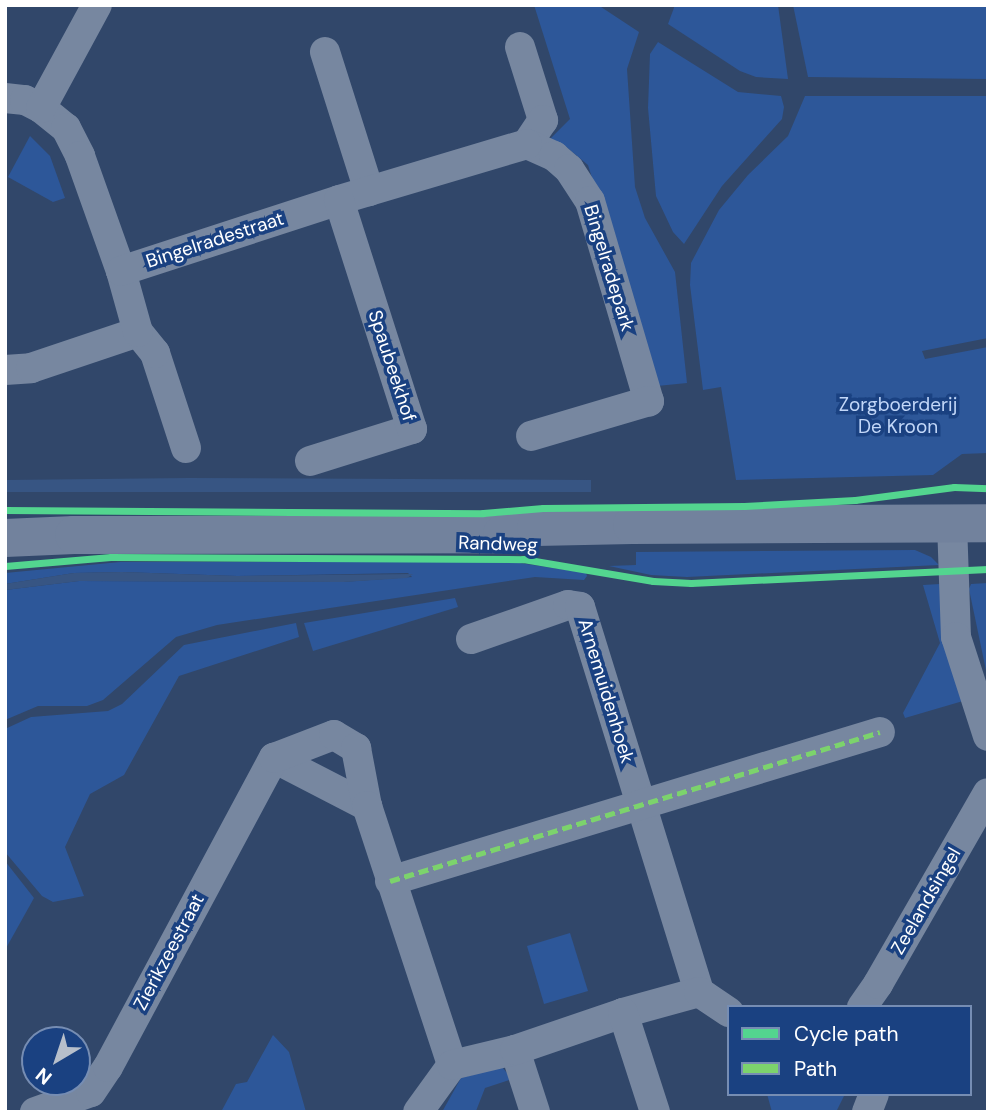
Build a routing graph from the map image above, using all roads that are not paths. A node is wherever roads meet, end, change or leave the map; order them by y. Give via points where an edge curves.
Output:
1 (97, 5) edge
2 (520, 47) dead end
3 (325, 52) dead end
4 (5, 98) edge
5 (41, 108) junction
6 (527, 144) junction
7 (369, 191) junction
8 (339, 200) junction
9 (121, 271) junction
10 (138, 332) junction
11 (5, 370) edge
12 (531, 436) dead end
13 (186, 448) dead end
14 (310, 461) dead end
15 (970, 533) edge
16 (5, 538) edge
17 (471, 639) dead end
18 (880, 732) dead end
19 (988, 736) edge
20 (274, 758) junction
21 (988, 793) edge
22 (642, 805) junction
23 (367, 806) junction
24 (390, 881) junction
25 (699, 992) junction
26 (863, 1005) edge
27 (727, 1011) edge
28 (623, 1013) junction
29 (514, 1050) junction
30 (452, 1065) junction
31 (35, 1112) edge
32 (418, 1112) edge
33 (535, 1112) edge
34 (655, 1112) edge

1 - 5 street
2 - 6 street via 543,120
3 - 7 street
4 - 5 street
5 - 9 street via 75,141
6 - 7 street, Bingelradestraat
6 - 12 street, Bingelradepark via 569,169 590,201 649,401
7 - 8 street, Bingelradestraat
8 - 9 street, Bingelradestraat
8 - 14 street, Spaubeekhof via 412,429
9 - 10 street, Bingelradestraat
10 - 11 street via 31,368
10 - 13 street, Bingelradestraat via 155,352
15 - 16 street, Randweg via 591,526 536,527 502,534
15 - 19 street via 956,637
17 - 22 street, Arnemuidenhoek via 568,605 580,607
18 - 22 street
20 - 23 street
20 - 23 street via 334,735 356,748
20 - 31 street, Zierikzeestraat via 103,1075 83,1097
21 - 26 street, Zeelandsingel
22 - 24 street
22 - 25 street, Arnemuidenhoek
23 - 24 street
24 - 30 street
25 - 27 street
25 - 28 street
28 - 29 street
28 - 34 street
29 - 30 street
29 - 33 street
30 - 32 street

